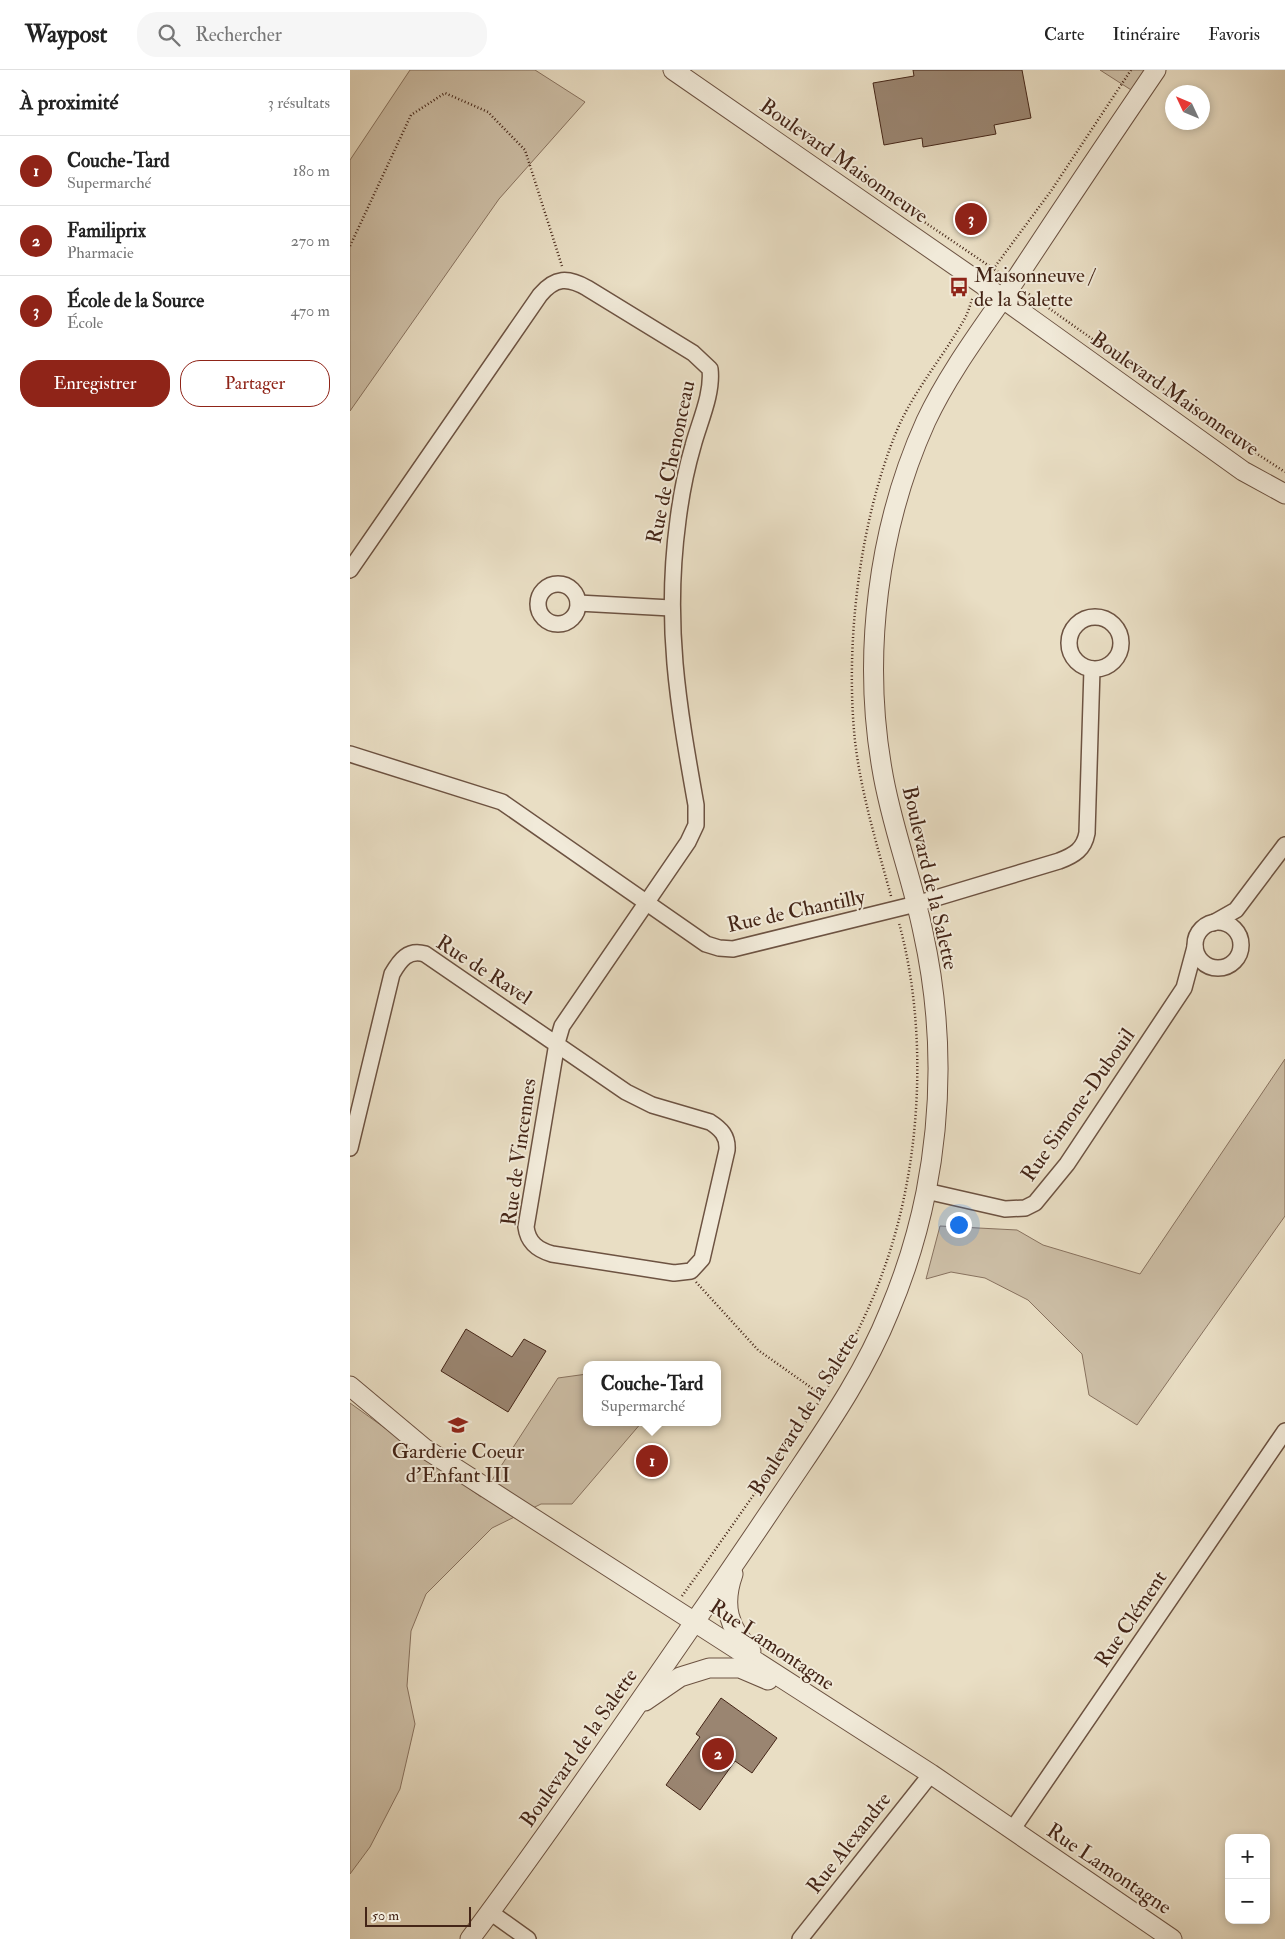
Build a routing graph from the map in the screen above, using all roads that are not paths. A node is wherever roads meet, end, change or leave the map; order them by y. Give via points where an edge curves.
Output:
1 (673, 70) edge
2 (1156, 70) edge
3 (1002, 298) junction
4 (1285, 494) edge
5 (350, 570) edge
6 (578, 603) dead end
7 (671, 608) junction
8 (1092, 670) dead end
9 (350, 754) edge
10 (1285, 846) edge
11 (1248, 896) junction
12 (647, 904) junction
13 (916, 904) junction
14 (1213, 922) junction
15 (1239, 936) junction
16 (1194, 947) junction
17 (1218, 969) junction
18 (1184, 988) junction
19 (556, 1043) junction
20 (350, 1148) edge
21 (926, 1191) junction
22 (350, 1386) edge
23 (1285, 1431) edge
24 (740, 1557) junction
25 (696, 1621) junction
26 (773, 1673) junction
27 (811, 1698) junction
28 (636, 1708) junction
29 (931, 1774) junction
30 (1012, 1830) junction
31 (490, 1912) junction
32 (470, 1939) edge
33 (528, 1939) edge
34 (800, 1939) edge
35 (1172, 1939) edge

1 - 3 street, Boulevard Maisonneuve
2 - 3 street, Boulevard de la Salette
3 - 4 street, Boulevard Maisonneuve via 1243,471
3 - 13 street, Boulevard de la Salette via 941,392 921,433 897,499 880,582 875,644 877,732 889,806
5 - 7 street, Rue de Chenonceau via 540,295 551,284 566,278 694,353 710,369 710,386 680,501
6 - 7 street
7 - 12 street, Rue de Chenonceau via 675,682 697,818 688,842
8 - 13 street, Rue de Chantilly via 1087,833 1081,850 1060,861
9 - 12 street, Rue de Chantilly via 502,802
10 - 11 street, Rue Simone-Dubouil
11 - 14 street, Rue Simone-Dubouil via 1236,910
11 - 15 street, Rue Simone-Dubouil via 1240,912
12 - 13 street, Rue de Chantilly via 706,944 733,949
12 - 19 street, Rue de Vincennes via 567,1016
13 - 21 street, Boulevard de la Salette via 931,978 939,1058 938,1104
14 - 15 street via 1230,926
14 - 16 street, Rue Simone-Dubouil via 1199,931
15 - 17 street, Rue Simone-Dubouil via 1240,955 1231,965
16 - 17 street via 1201,962
16 - 18 street, Rue Simone-Dubouil
17 - 18 street, Rue Simone-Dubouil
18 - 21 street, Rue Simone-Dubouil via 1067,1164 1035,1202 1025,1208 1005,1209
19 - 19 street, Rue de Vincennes via 527,1236 538,1248 552,1254 674,1274 690,1271 705,1252 727,1150 725,1134 710,1122 638,1099
19 - 20 street, Rue de Ravel via 426,954 418,952 405,956 392,974 386,994
21 - 24 street, Boulevard de la Salette via 906,1267 889,1314 872,1348 845,1399
22 - 25 street, Rue Lamontagne via 424,1448
23 - 30 street, Rue Clément
24 - 25 street, Boulevard de la Salette
24 - 26 street via 728,1589 727,1612 739,1640
25 - 26 street, Rue Lamontagne
25 - 28 street, Boulevard de la Salette
26 - 27 street, Rue Lamontagne
27 - 28 street via 740,1668 710,1668 680,1677
27 - 29 street, Rue Lamontagne
28 - 31 street, Boulevard de la Salette
29 - 30 street, Rue Lamontagne
29 - 34 street, Rue Alexandre
30 - 35 street, Rue Lamontagne
31 - 32 street, Boulevard de la Salette
31 - 33 street

